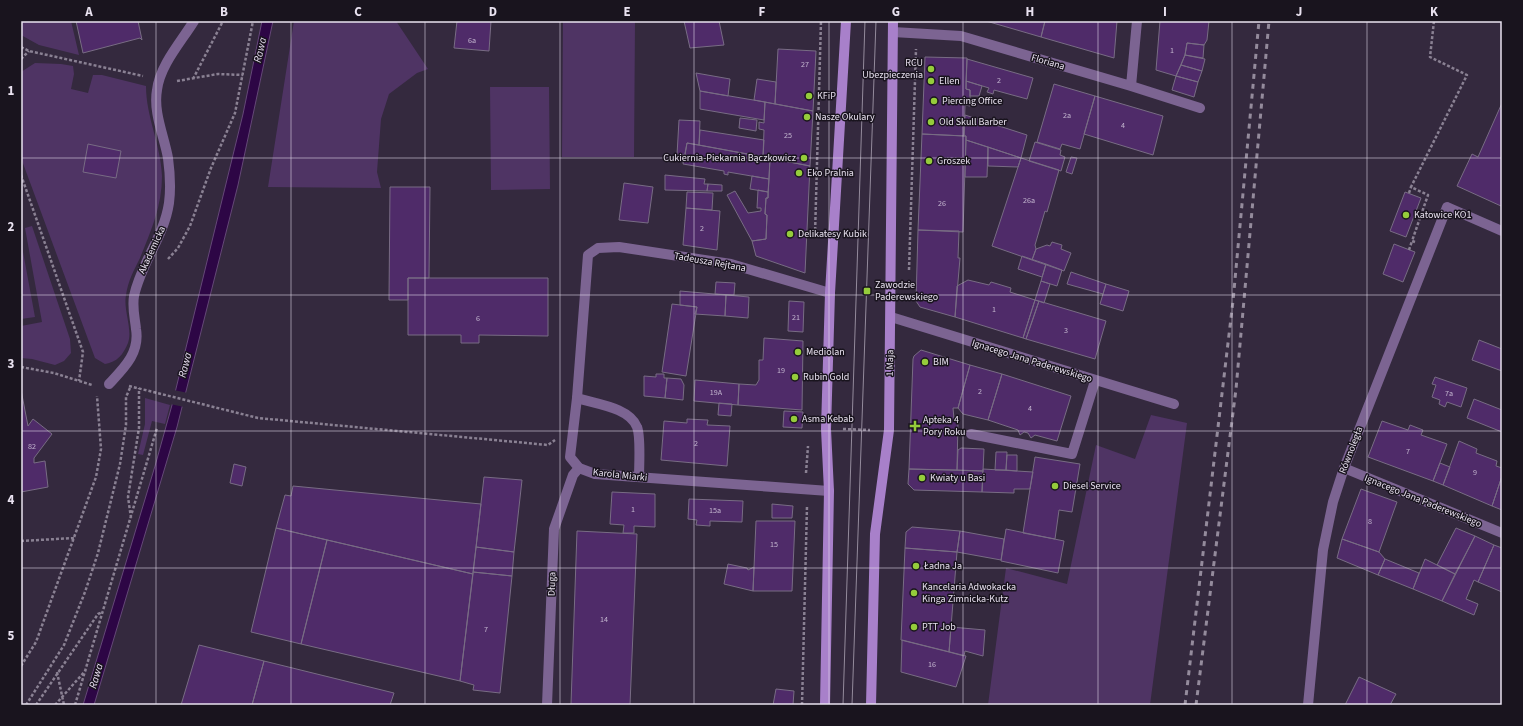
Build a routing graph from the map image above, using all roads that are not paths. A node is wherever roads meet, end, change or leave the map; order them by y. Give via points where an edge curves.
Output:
1 (194, 21) edge
2 (846, 21) edge
3 (893, 21) edge
4 (1137, 21) edge
5 (893, 32) junction
6 (1131, 86) junction
7 (1200, 108) dead end
8 (1502, 231) edge
9 (588, 255) joint
10 (830, 293) junction
11 (891, 317) junction
12 (1095, 381) junction
13 (109, 384) road end
14 (577, 398) junction
15 (1174, 404) dead end
16 (971, 434) dead end
17 (579, 468) junction
18 (1344, 468) junction
19 (639, 477) junction
20 (829, 491) junction
21 (1502, 533) edge
22 (547, 705) edge
23 (825, 705) edge
24 (871, 705) edge
25 (1308, 705) edge

1 - 13 street, Akademicka via 159,80 156,102 170,174 168,208 161,232 136,290 133,303 137,339 135,350
2 - 10 street
3 - 5 street, 1 Maja
4 - 6 street
5 - 6 street, Floriana via 961,36
5 - 11 street, 1 Maja
6 - 7 street, Floriana
8 - 18 street, Równoległa via 1447,207
9 - 10 street, Tadeusza Rejtana via 598,248 620,247 731,264
9 - 14 street, Karola Miarki
10 - 20 street via 826,429
11 - 12 street, Ignacego Jana Paderewskiego
11 - 24 street, 1 Maja via 889,430 875,534
12 - 15 street, Ignacego Jana Paderewskiego
12 - 16 street via 1072,454
14 - 17 street, Karola Miarki via 570,457
14 - 19 street via 631,417 638,428
17 - 19 street, Karola Miarki via 595,474
17 - 22 street, Długa via 554,529
18 - 21 street, Ignacego Jana Paderewskiego
18 - 25 street, Równoległa via 1333,502 1323,550
19 - 20 street, Karola Miarki
20 - 23 street

